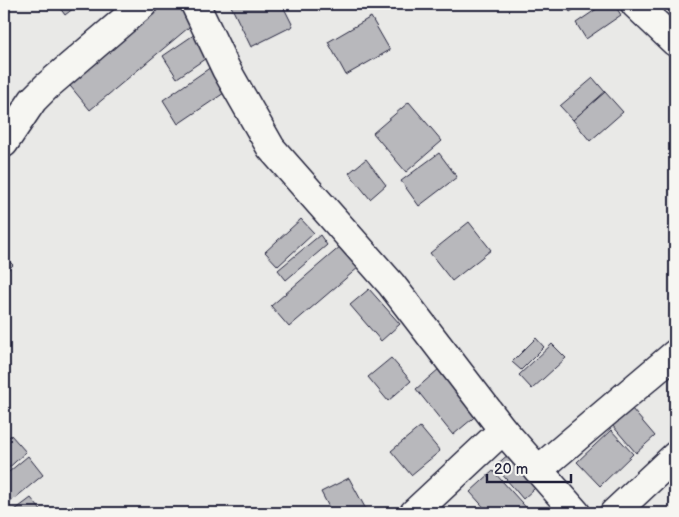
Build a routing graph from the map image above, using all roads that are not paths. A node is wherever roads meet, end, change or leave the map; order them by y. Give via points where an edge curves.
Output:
1 (143, 4) edge
2 (195, 4) edge
3 (634, 4) edge
4 (675, 42) edge
5 (4, 143) edge
6 (675, 354) edge
7 (503, 430) junction
8 (675, 456) edge
9 (538, 470) junction
10 (414, 513) edge
11 (576, 513) edge
12 (614, 513) edge

1 - 5 street via 47,86 33,100
2 - 7 street via 226,69 271,148 391,284
3 - 4 street
6 - 9 street
7 - 9 street
7 - 10 street
8 - 12 street
9 - 11 street

